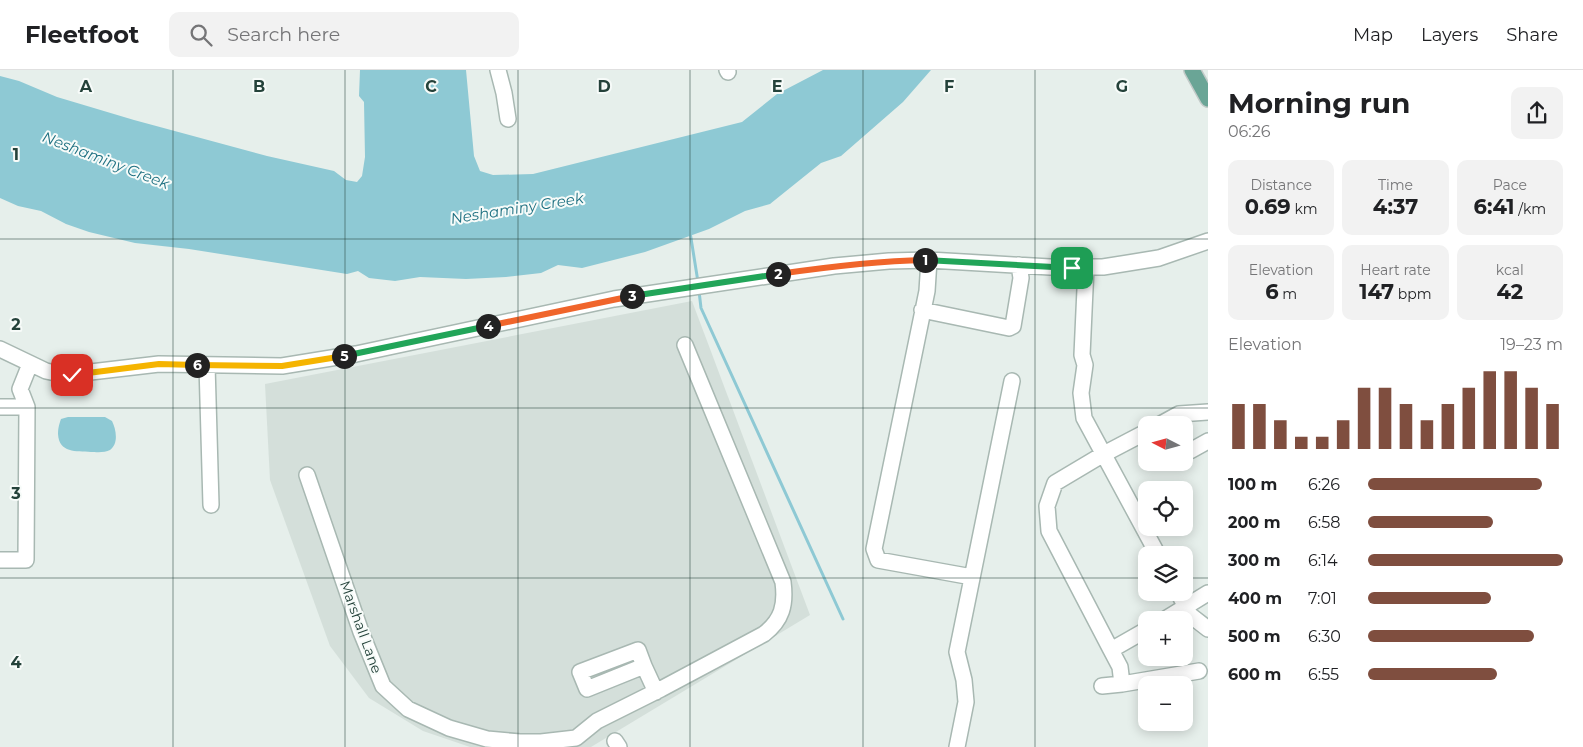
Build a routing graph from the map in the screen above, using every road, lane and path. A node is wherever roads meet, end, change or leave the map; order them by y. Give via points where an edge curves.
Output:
1 (498, 70) edge
2 (1192, 70) edge
3 (1208, 99) edge
4 (508, 119) dead end
5 (1208, 241) edge
6 (929, 260) junction
7 (1019, 265) junction
8 (1089, 267) junction
9 (922, 310) junction
10 (685, 345) dead end
11 (0, 349) edge
12 (30, 364) junction
13 (207, 365) junction
14 (1012, 381) dead end
15 (0, 406) edge
16 (27, 407) junction
17 (1208, 412) edge
18 (1175, 416) edge
19 (1138, 436) edge
20 (1208, 441) edge
21 (1193, 449) edge
22 (1102, 455) junction
23 (307, 475) dead end
24 (211, 505) dead end
25 (1153, 546) edge
26 (0, 560) edge
27 (972, 577) junction
28 (1208, 593) edge
29 (1183, 601) edge
30 (1186, 606) junction
31 (1178, 611) edge
32 (1208, 629) edge
33 (1138, 635) edge
34 (1111, 650) junction
35 (644, 666) dead end
36 (1199, 671) dead end
37 (1122, 684) junction
38 (1102, 686) dead end
39 (656, 692) junction
40 (578, 743) edge
41 (957, 747) edge

1 - 4 street
2 - 3 main road
5 - 8 street via 1159,258
6 - 7 street
6 - 9 street
6 - 13 street via 834,266 614,299 303,363 282,366
7 - 8 street
7 - 9 street via 1021,278 1013,326 1009,328
8 - 22 street via 1090,359 1085,365 1081,393 1084,418
9 - 27 street via 874,549 878,560
10 - 39 street via 784,591 779,619 773,627
11 - 12 street
12 - 13 street via 65,375 159,364
12 - 16 street via 20,389
13 - 24 street
14 - 27 street
15 - 16 street
16 - 26 street via 26,560
17 - 18 street
19 - 22 street
20 - 21 street
22 - 25 street
22 - 34 street via 1055,482 1047,506 1049,531
23 - 40 street, Marshall Lane via 383,686 408,709 458,731 520,742
27 - 41 street via 957,652 966,702
28 - 30 street
29 - 30 street
30 - 31 street
30 - 32 street via 1190,615
33 - 34 street
34 - 37 street via 1120,667
35 - 39 street
36 - 37 street
37 - 38 street
39 - 40 street via 597,721

